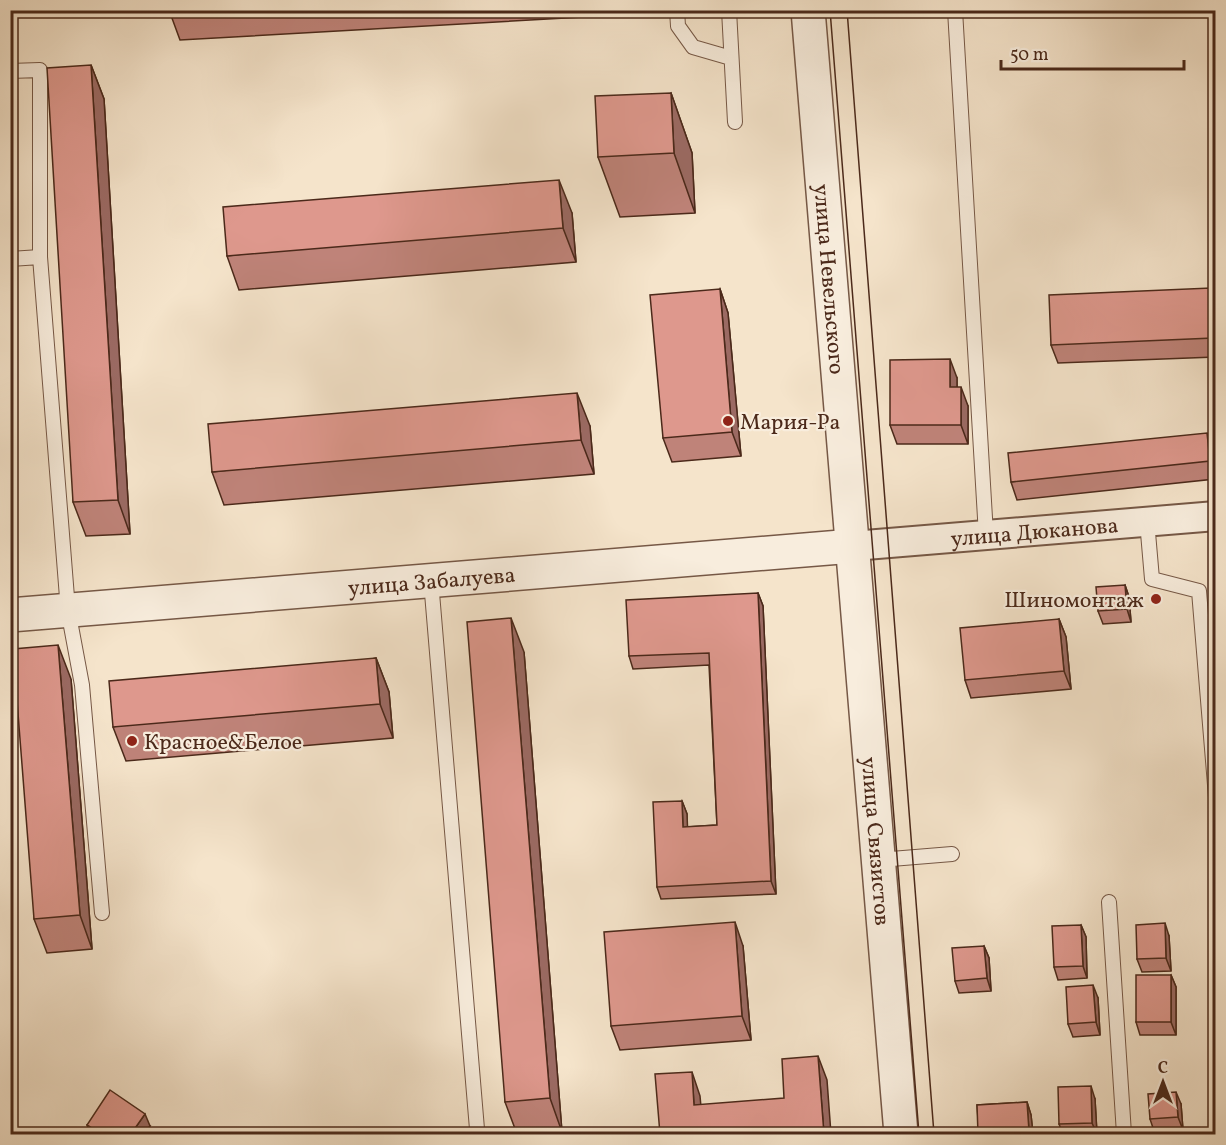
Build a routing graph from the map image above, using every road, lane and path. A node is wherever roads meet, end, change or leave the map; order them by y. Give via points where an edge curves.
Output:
1 (677, 10) edge
2 (729, 10) edge
3 (808, 10) edge
4 (955, 10) edge
5 (731, 58) junction
6 (10, 71) edge
7 (735, 122) dead end
8 (40, 257) junction
9 (10, 259) edge
10 (1215, 516) edge
11 (1147, 521) junction
12 (986, 535) junction
13 (853, 546) junction
14 (431, 581) junction
15 (68, 610) junction
16 (10, 615) edge
17 (1215, 797) edge
18 (952, 854) dead end
19 (879, 860) junction
20 (1109, 902) dead end
21 (102, 913) dead end
22 (477, 1129) dead end
23 (901, 1134) edge
24 (1124, 1134) edge

1 - 5 lane via 678,26 693,47
2 - 5 lane
3 - 13 street, улица Невельского
4 - 12 lane
5 - 7 lane
6 - 8 lane via 40,70
8 - 9 lane
8 - 15 lane
10 - 11 street, улица Дюканова
11 - 12 street, улица Дюканова
11 - 17 lane via 1152,579 1199,591
12 - 13 street, улица Дюканова
13 - 14 street, улица Забалуева
13 - 19 street, улица Связистов
14 - 15 street, улица Забалуева
14 - 22 lane
15 - 16 street, улица Забалуева
15 - 21 lane via 82,685
18 - 19 lane
19 - 23 street, улица Связистов
20 - 24 lane

